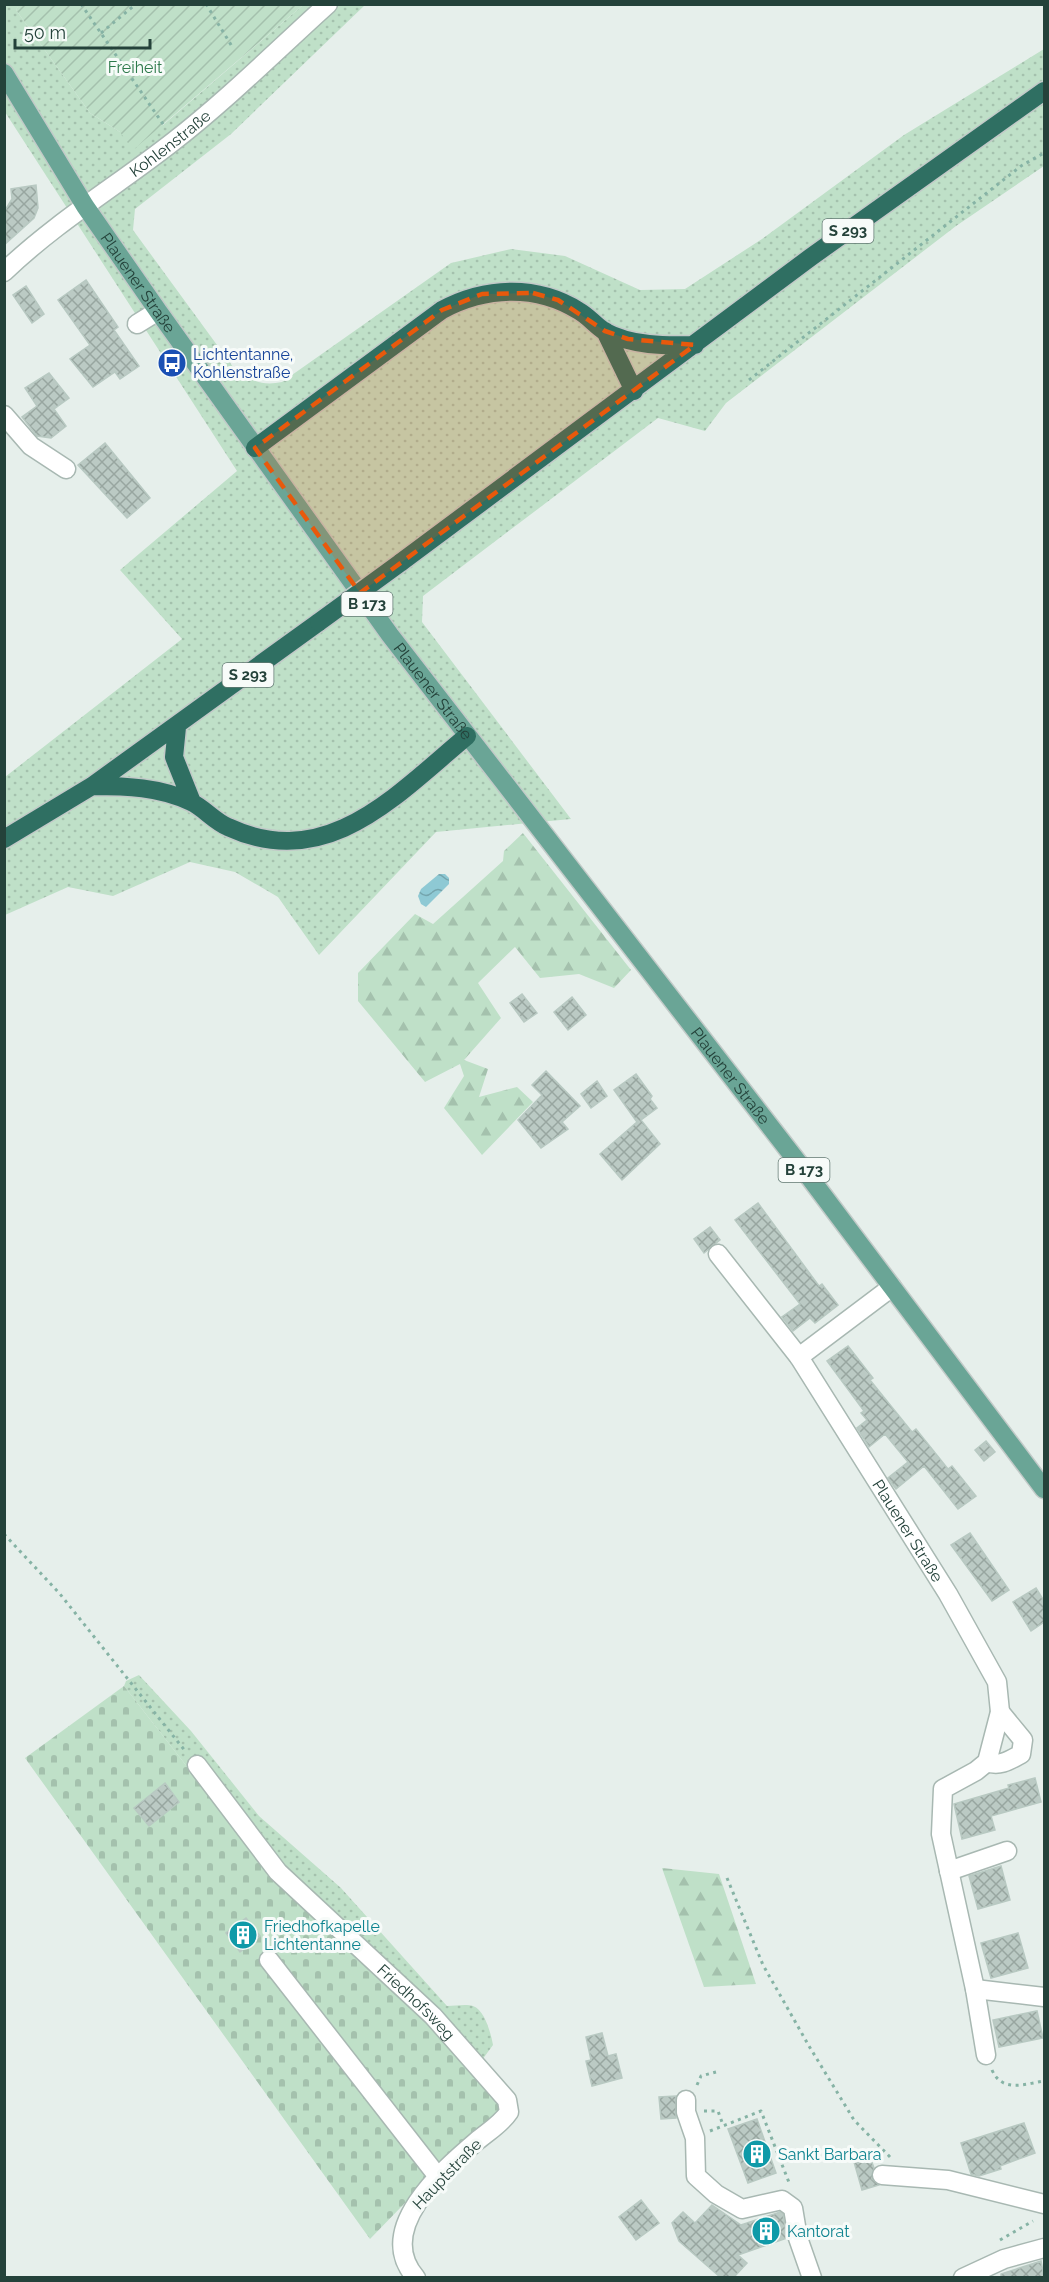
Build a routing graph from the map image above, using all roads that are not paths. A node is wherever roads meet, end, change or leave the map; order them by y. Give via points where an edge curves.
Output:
1 (328, 4) edge
2 (4, 73) edge
3 (1044, 91) edge
4 (86, 206) junction
5 (4, 272) edge
6 (158, 311) junction
7 (137, 324) dead end
8 (605, 331) junction
9 (695, 345) junction
10 (634, 391) junction
11 (4, 415) edge
12 (255, 448) junction
13 (66, 469) dead end
14 (177, 727) junction
15 (467, 736) junction
16 (92, 786) junction
17 (192, 802) junction
18 (4, 840) edge
19 (718, 1254) dead end
20 (892, 1287) junction
21 (799, 1358) junction
22 (1044, 1490) edge
23 (1000, 1712) junction
24 (987, 1762) junction
25 (197, 1765) road end
26 (1007, 1851) dead end
27 (949, 1871) junction
28 (269, 1960) dead end
29 (975, 1989) junction
30 (1044, 1997) edge
31 (986, 2055) road end
32 (686, 2100) dead end
33 (509, 2112) joint
34 (882, 2175) dead end
35 (440, 2178) junction
36 (1044, 2204) edge
37 (1044, 2248) edge
38 (416, 2277) edge
39 (812, 2277) edge
40 (963, 2277) edge

1 - 4 street, Kohlenstraße via 175,141
2 - 4 main road, Plauener Straße / B 173
3 - 9 highway, S 293
4 - 5 street, Kohlenstraße
4 - 6 main road, Plauener Straße / B 173
6 - 7 street
6 - 12 main road, Plauener Straße / B 173
8 - 9 highway via 647,344
8 - 10 highway
8 - 12 highway via 579,311 533,293 507,291 461,300 418,326
9 - 10 highway, S 293
10 - 14 highway, S 293, bridge
11 - 13 street via 32,446
12 - 15 main road, Plauener Straße / B 173
14 - 16 highway, S 293
14 - 17 highway via 174,757
15 - 17 highway via 358,821 338,833 314,840 283,842 243,834
15 - 20 main road, Plauener Straße / B 173
16 - 17 highway via 146,788
16 - 18 highway, S 293
19 - 21 street, Plauener Straße
20 - 21 street
20 - 22 main road, Plauener Straße / B 173
21 - 23 street, Plauener Straße via 948,1594 997,1682
23 - 24 street, Plauener Straße
23 - 24 street via 1023,1740 1021,1754 1006,1762
24 - 27 street via 943,1789 941,1834
25 - 33 street, Friedhofsweg via 278,1872 433,2016 507,2100
26 - 27 street
27 - 29 street
28 - 35 street
29 - 30 street
29 - 31 street
32 - 39 street via 695,2138 696,2176 742,2209 782,2200 793,2208 798,2238
33 - 35 street, Hauptstraße
34 - 36 street via 948,2180
35 - 38 street, Hauptstraße via 411,2210 401,2234 408,2268
37 - 40 street via 1004,2259

